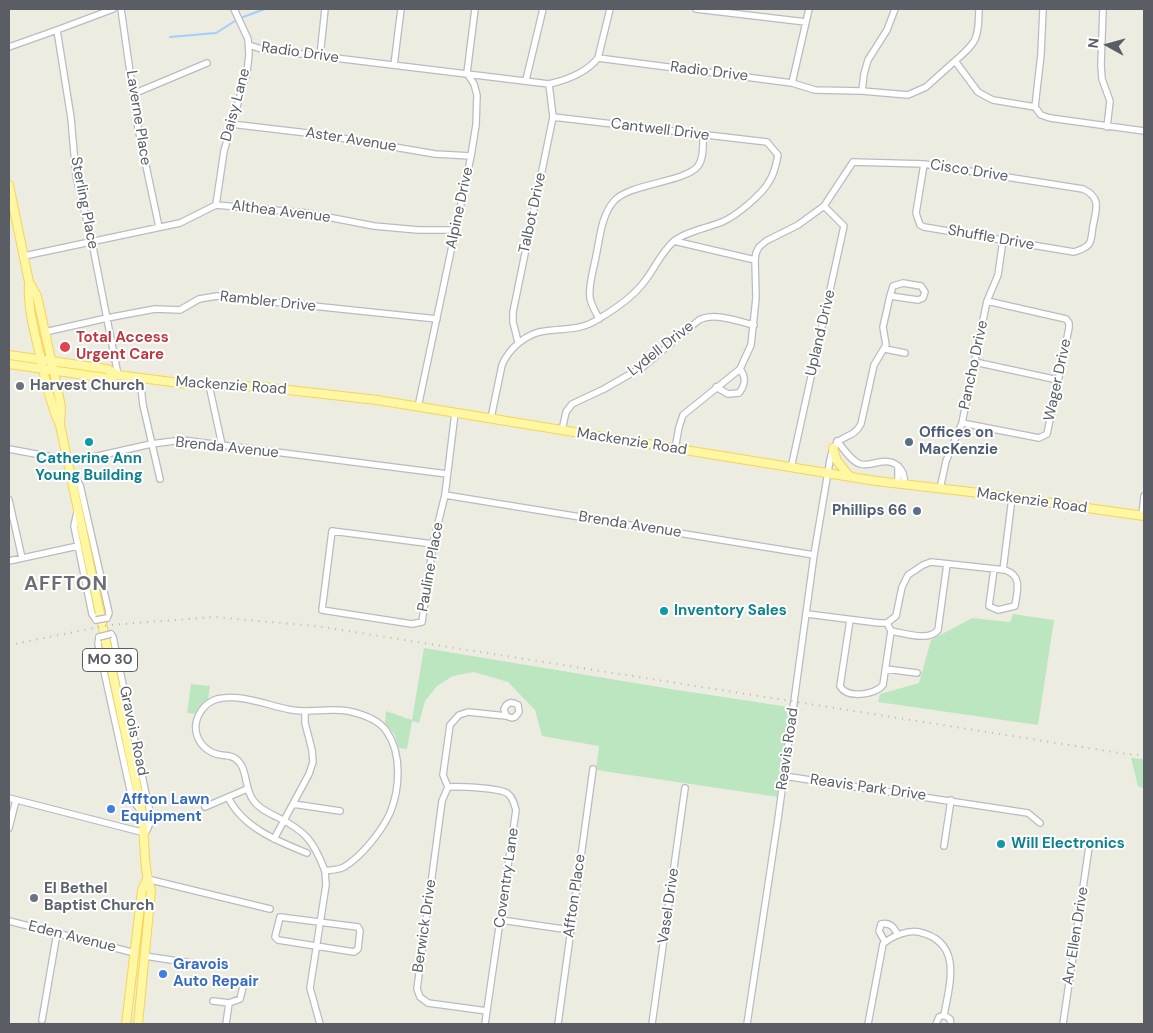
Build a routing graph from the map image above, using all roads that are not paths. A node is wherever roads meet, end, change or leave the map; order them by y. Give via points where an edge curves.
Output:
1 (113, 9) edge
2 (121, 9) edge
3 (234, 9) edge
4 (326, 9) edge
5 (401, 9) edge
6 (475, 9) edge
7 (543, 9) edge
8 (610, 9) edge
9 (696, 9) edge
10 (809, 9) edge
11 (895, 9) edge
12 (979, 9) edge
13 (1043, 9) edge
14 (1103, 9) edge
15 (806, 22) junction
16 (57, 30) junction
17 (249, 45) junction
18 (9, 47) edge
19 (320, 56) junction
20 (598, 58) junction
21 (955, 61) junction
22 (207, 63) dead end
23 (394, 65) junction
24 (467, 73) junction
25 (526, 80) junction
26 (792, 83) junction
27 (549, 84) junction
28 (862, 91) junction
29 (133, 94) junction
30 (1035, 107) junction
31 (553, 117) junction
32 (232, 124) junction
33 (1107, 127) junction
34 (1144, 131) edge
35 (703, 136) junction
36 (471, 156) junction
37 (924, 164) junction
38 (9, 184) edge
39 (216, 205) junction
40 (824, 206) junction
41 (159, 227) junction
42 (456, 230) junction
43 (1003, 240) junction
44 (674, 241) junction
45 (92, 242) junction
46 (1074, 252) joint
47 (24, 256) junction
48 (755, 260) junction
49 (29, 282) junction
50 (890, 296) junction
51 (987, 301) junction
52 (107, 318) junction
53 (437, 319) junction
54 (599, 319) junction
55 (754, 325) junction
56 (45, 332) junction
57 (518, 342) junction
58 (885, 349) junction
59 (905, 353) dead end
60 (9, 355) edge
61 (41, 359) junction
62 (51, 361) junction
63 (975, 362) junction
64 (9, 364) edge
65 (740, 368) junction
66 (43, 369) junction
67 (53, 370) junction
68 (118, 375) junction
69 (140, 378) junction
70 (1058, 380) junction
71 (209, 386) junction
72 (716, 387) junction
73 (418, 407) junction
74 (455, 412) junction
75 (491, 418) junction
76 (962, 422) junction
77 (60, 424) junction
78 (562, 430) junction
79 (151, 444) junction
80 (222, 445) junction
81 (835, 445) junction
82 (9, 449) edge
83 (675, 449) junction
84 (68, 460) junction
85 (791, 468) junction
86 (70, 471) junction
87 (447, 474) junction
88 (828, 474) junction
89 (850, 477) junction
90 (160, 479) dead end
91 (901, 484) junction
92 (940, 489) junction
93 (445, 495) junction
94 (1144, 496) edge
95 (1012, 498) junction
96 (9, 500) edge
97 (78, 508) junction
98 (1143, 516) edge
99 (433, 544) junction
100 (78, 546) junction
101 (814, 555) junction
102 (22, 558) junction
103 (9, 561) edge
104 (947, 564) junction
105 (994, 569) junction
106 (1003, 570) junction
107 (807, 614) junction
108 (850, 620) junction
109 (888, 622) junction
110 (891, 631) junction
111 (886, 669) junction
112 (917, 673) dead end
113 (305, 711) junction
114 (506, 716) dead end
115 (593, 769) dead end
116 (784, 776) junction
117 (448, 787) junction
118 (685, 788) dead end
119 (247, 789) junction
120 (228, 797) junction
121 (9, 798) edge
122 (16, 800) junction
123 (951, 800) junction
124 (293, 804) junction
125 (205, 807) dead end
126 (340, 811) dead end
127 (142, 812) junction
128 (284, 820) junction
129 (1040, 823) dead end
130 (9, 828) edge
131 (145, 833) junction
132 (274, 839) junction
133 (944, 846) dead end
134 (1089, 847) dead end
135 (306, 853) dead end
136 (325, 872) junction
137 (147, 879) junction
138 (270, 909) dead end
139 (501, 920) junction
140 (9, 921) edge
141 (321, 923) junction
142 (570, 930) junction
143 (58, 933) junction
144 (898, 935) junction
145 (884, 943) junction
146 (316, 945) junction
147 (134, 953) junction
148 (145, 956) junction
149 (204, 965) dead end
150 (243, 987) dead end
151 (213, 1002) dead end
152 (229, 1003) junction
153 (487, 1011) junction
154 (944, 1015) junction
155 (139, 1016) junction
156 (42, 1020) dead end
157 (126, 1024) edge
158 (138, 1024) edge
159 (145, 1024) edge
160 (226, 1024) edge
161 (320, 1024) edge
162 (485, 1024) edge
163 (558, 1024) edge
164 (652, 1024) edge
165 (747, 1024) edge
166 (868, 1024) edge
167 (936, 1024) edge
168 (951, 1024) edge
169 (1063, 1024) edge

1 - 16 street
2 - 29 street, Laverne Place
3 - 17 street, Daisy Lane
4 - 19 street
5 - 23 street
6 - 24 street
7 - 25 street
8 - 20 street
9 - 15 street
10 - 15 street
11 - 28 street via 887,30 868,60
12 - 21 street, Radio Drive via 977,39
13 - 30 street
14 - 33 street via 1101,65 1110,101
15 - 26 street
16 - 18 street
16 - 45 street, Sterling Place via 71,118 76,176
17 - 19 street, Radio Drive
17 - 32 street, Daisy Lane via 247,72
19 - 23 street, Radio Drive
20 - 26 street, Radio Drive
20 - 27 street, Radio Drive via 582,72
21 - 28 street, Radio Drive via 926,88 908,95
21 - 30 street via 978,92 994,100
22 - 29 street
23 - 24 street, Radio Drive
24 - 25 street, Radio Drive
24 - 36 street, Alpine Drive via 477,95
25 - 27 street, Radio Drive
26 - 28 street, Radio Drive via 815,90
27 - 31 street, Talbot Drive
29 - 41 street, Laverne Place via 140,144
30 - 33 street via 1041,115 1050,118
31 - 35 street, Cantwell Drive
31 - 57 street, Talbot Drive via 513,312
32 - 36 street, Aster Avenue via 324,135 435,154
32 - 39 street, Daisy Lane via 224,151
33 - 34 street
35 - 44 street, Cantwell Drive via 767,142 778,155 776,168 769,182 745,206 724,221
35 - 54 street via 703,153 698,167 636,189 613,202 602,228 590,291
36 - 42 street, Alpine Drive
37 - 40 street, Cisco Drive via 853,162
37 - 43 street, Shuffle Drive via 916,213 920,225
37 - 46 street, Cisco Drive via 1090,192 1097,206 1090,242
38 - 47 main road, Gravois Road / MO 30
39 - 41 street, Althea Avenue via 180,223
39 - 42 street, Althea Avenue via 308,213 374,226
40 - 48 street via 798,226 762,243
40 - 85 street, Upland Drive via 844,226
41 - 45 street, Althea Avenue
42 - 53 street, Alpine Drive
43 - 46 street, Shuffle Drive
43 - 51 street, Pancho Drive via 998,274
44 - 48 street
44 - 54 street via 644,282
45 - 47 street, Althea Avenue
45 - 52 street, Sterling Place
47 - 49 main road, Gravois Road / MO 30
48 - 55 street
49 - 56 main road, Gravois Road / MO 30 via 37,296
49 - 61 main road, Gravois Road / MO 30 via 28,299
50 - 50 street via 893,286 900,283 921,286 925,292 918,300
50 - 58 street via 883,327
51 - 63 street, Pancho Drive
51 - 70 street, Wager Drive via 1066,319 1069,328
52 - 53 street, Rambler Drive via 155,309 180,310 199,299 217,296
52 - 56 street, Rambler Drive
52 - 68 street, Sterling Place
53 - 73 street, Alpine Drive
54 - 57 street via 576,328 543,331
55 - 65 street via 751,345
55 - 78 street, Lydell Drive via 722,318 699,320 644,366 572,404 566,412
56 - 62 main road, Gravois Road / MO 30
57 - 75 street via 502,365
58 - 59 street
58 - 81 street via 874,365 861,424 856,432
60 - 61 main road, Mackenzie Road
61 - 62 main road, Mackenzie Road
61 - 66 main road, Gravois Road / MO 30
62 - 67 main road, Gravois Road / MO 30
62 - 68 main road, Mackenzie Road via 107,369
63 - 70 street
63 - 76 street, Pancho Drive
64 - 66 main road, Mackenzie Road
65 - 72 street
65 - 72 street via 745,382 740,393 728,394
66 - 67 main road, Mackenzie Road
66 - 77 main road, Gravois Road / MO 30 via 52,409
67 - 68 main road, Mackenzie Road via 106,378
67 - 77 main road, Gravois Road / MO 30 via 61,407
68 - 69 main road, Mackenzie Road
69 - 71 main road, Mackenzie Road
69 - 79 street
70 - 76 street, Wager Drive via 1047,434 1039,438
71 - 73 main road, Mackenzie Road via 276,389
71 - 80 street
72 - 83 street via 683,415
73 - 74 main road, Mackenzie Road
74 - 75 main road, Mackenzie Road
74 - 87 street, Pauline Place
75 - 78 main road, Mackenzie Road
76 - 92 street, Pancho Drive via 946,461
77 - 84 main road, Gravois Road / MO 30
78 - 83 main road, Mackenzie Road
79 - 80 street, Brenda Avenue via 182,440
79 - 84 street, Brenda Avenue
79 - 90 street
80 - 87 street, Brenda Avenue
81 - 88 street, Reavis Road
81 - 89 main road via 837,461
81 - 91 street via 861,465 882,462 898,466
82 - 84 street, Brenda Avenue
83 - 85 main road, Mackenzie Road
84 - 86 main road, Gravois Road / MO 30
85 - 88 main road, Mackenzie Road
86 - 97 main road, Gravois Road / MO 30
86 - 100 street, Gravois Road, bridge via 80,485 109,613 107,618 93,618
87 - 93 street, Pauline Place
88 - 89 main road, Mackenzie Road
88 - 101 street, Reavis Road
89 - 91 main road, Mackenzie Road
91 - 92 main road, Mackenzie Road
92 - 95 main road, Mackenzie Road
93 - 99 street, Pauline Place
93 - 101 street, Brenda Avenue
94 - 98 street
95 - 98 main road, Mackenzie Road
95 - 106 street
96 - 102 street
97 - 100 street, Gravois Road via 74,526
97 - 127 main road, Gravois Road / MO 30
99 - 99 street, Pauline Place via 422,622 412,624 322,610 332,531
100 - 102 street
101 - 107 street, Reavis Road
102 - 103 street
104 - 105 street
104 - 109 street via 931,562 908,575 896,616
104 - 110 street via 936,633 928,636
105 - 106 street
105 - 106 street via 989,606 998,610 1015,606 1019,582 1015,575
107 - 108 street
107 - 116 street, Reavis Road
108 - 109 street
108 - 111 street via 841,689 860,694 880,689
109 - 110 street
110 - 111 street
111 - 112 street
113 - 119 street via 225,698 216,700 198,715 196,732 200,744 212,753 235,758 241,764
113 - 124 street via 314,762
113 - 136 street via 327,709 368,716 387,731 397,765 394,801 380,829 360,854 342,868
114 - 117 street via 468,712 459,715 450,725 443,775
115 - 142 street, Affton Place
116 - 123 street, Reavis Park Drive
116 - 165 street, Reavis Road
117 - 139 street, Coventry Lane via 461,785 506,792 513,799 516,810
117 - 153 street, Berwick Drive via 442,801 417,989 420,997 428,1003
118 - 164 street, Vasel Drive
119 - 120 street
119 - 128 street via 260,807
120 - 125 street
120 - 132 street via 239,816
121 - 122 street
122 - 130 street
122 - 131 street
123 - 129 street, Reavis Park Drive via 1028,813
123 - 133 street
124 - 126 street
124 - 128 street
127 - 131 main road, Gravois Road / MO 30
127 - 131 street, Gravois Road, bridge via 132,799 98,644 99,637 110,634 150,814
128 - 132 street
128 - 136 street via 310,839
131 - 137 main road, Gravois Road / MO 30
132 - 135 street
134 - 169 street, Arv Ellen Drive
136 - 141 street
137 - 138 street
137 - 147 main road, Gravois Road / MO 30 via 142,890
137 - 148 main road, Gravois Road / MO 30 via 151,890
139 - 142 street
139 - 153 street, Coventry Lane
140 - 143 street, Eden Avenue
141 - 146 street
141 - 146 street via 282,917 278,921 278,940
141 - 146 street via 360,928 358,949 354,952
142 - 163 street, Affton Place
143 - 147 street, Eden Avenue
143 - 156 street
144 - 145 street
144 - 145 street via 892,926 882,924 879,931
144 - 154 street via 914,931 927,934 948,952 952,972
145 - 166 street
146 - 161 street via 310,988
147 - 157 main road, Gravois Road / MO 30
148 - 149 street
148 - 155 main road, Gravois Road / MO 30
150 - 152 street via 240,999
151 - 152 street
152 - 160 street
153 - 162 street, Coventry Lane
154 - 167 street
154 - 168 street
155 - 158 main road, Gravois Road / MO 30
155 - 159 main road

